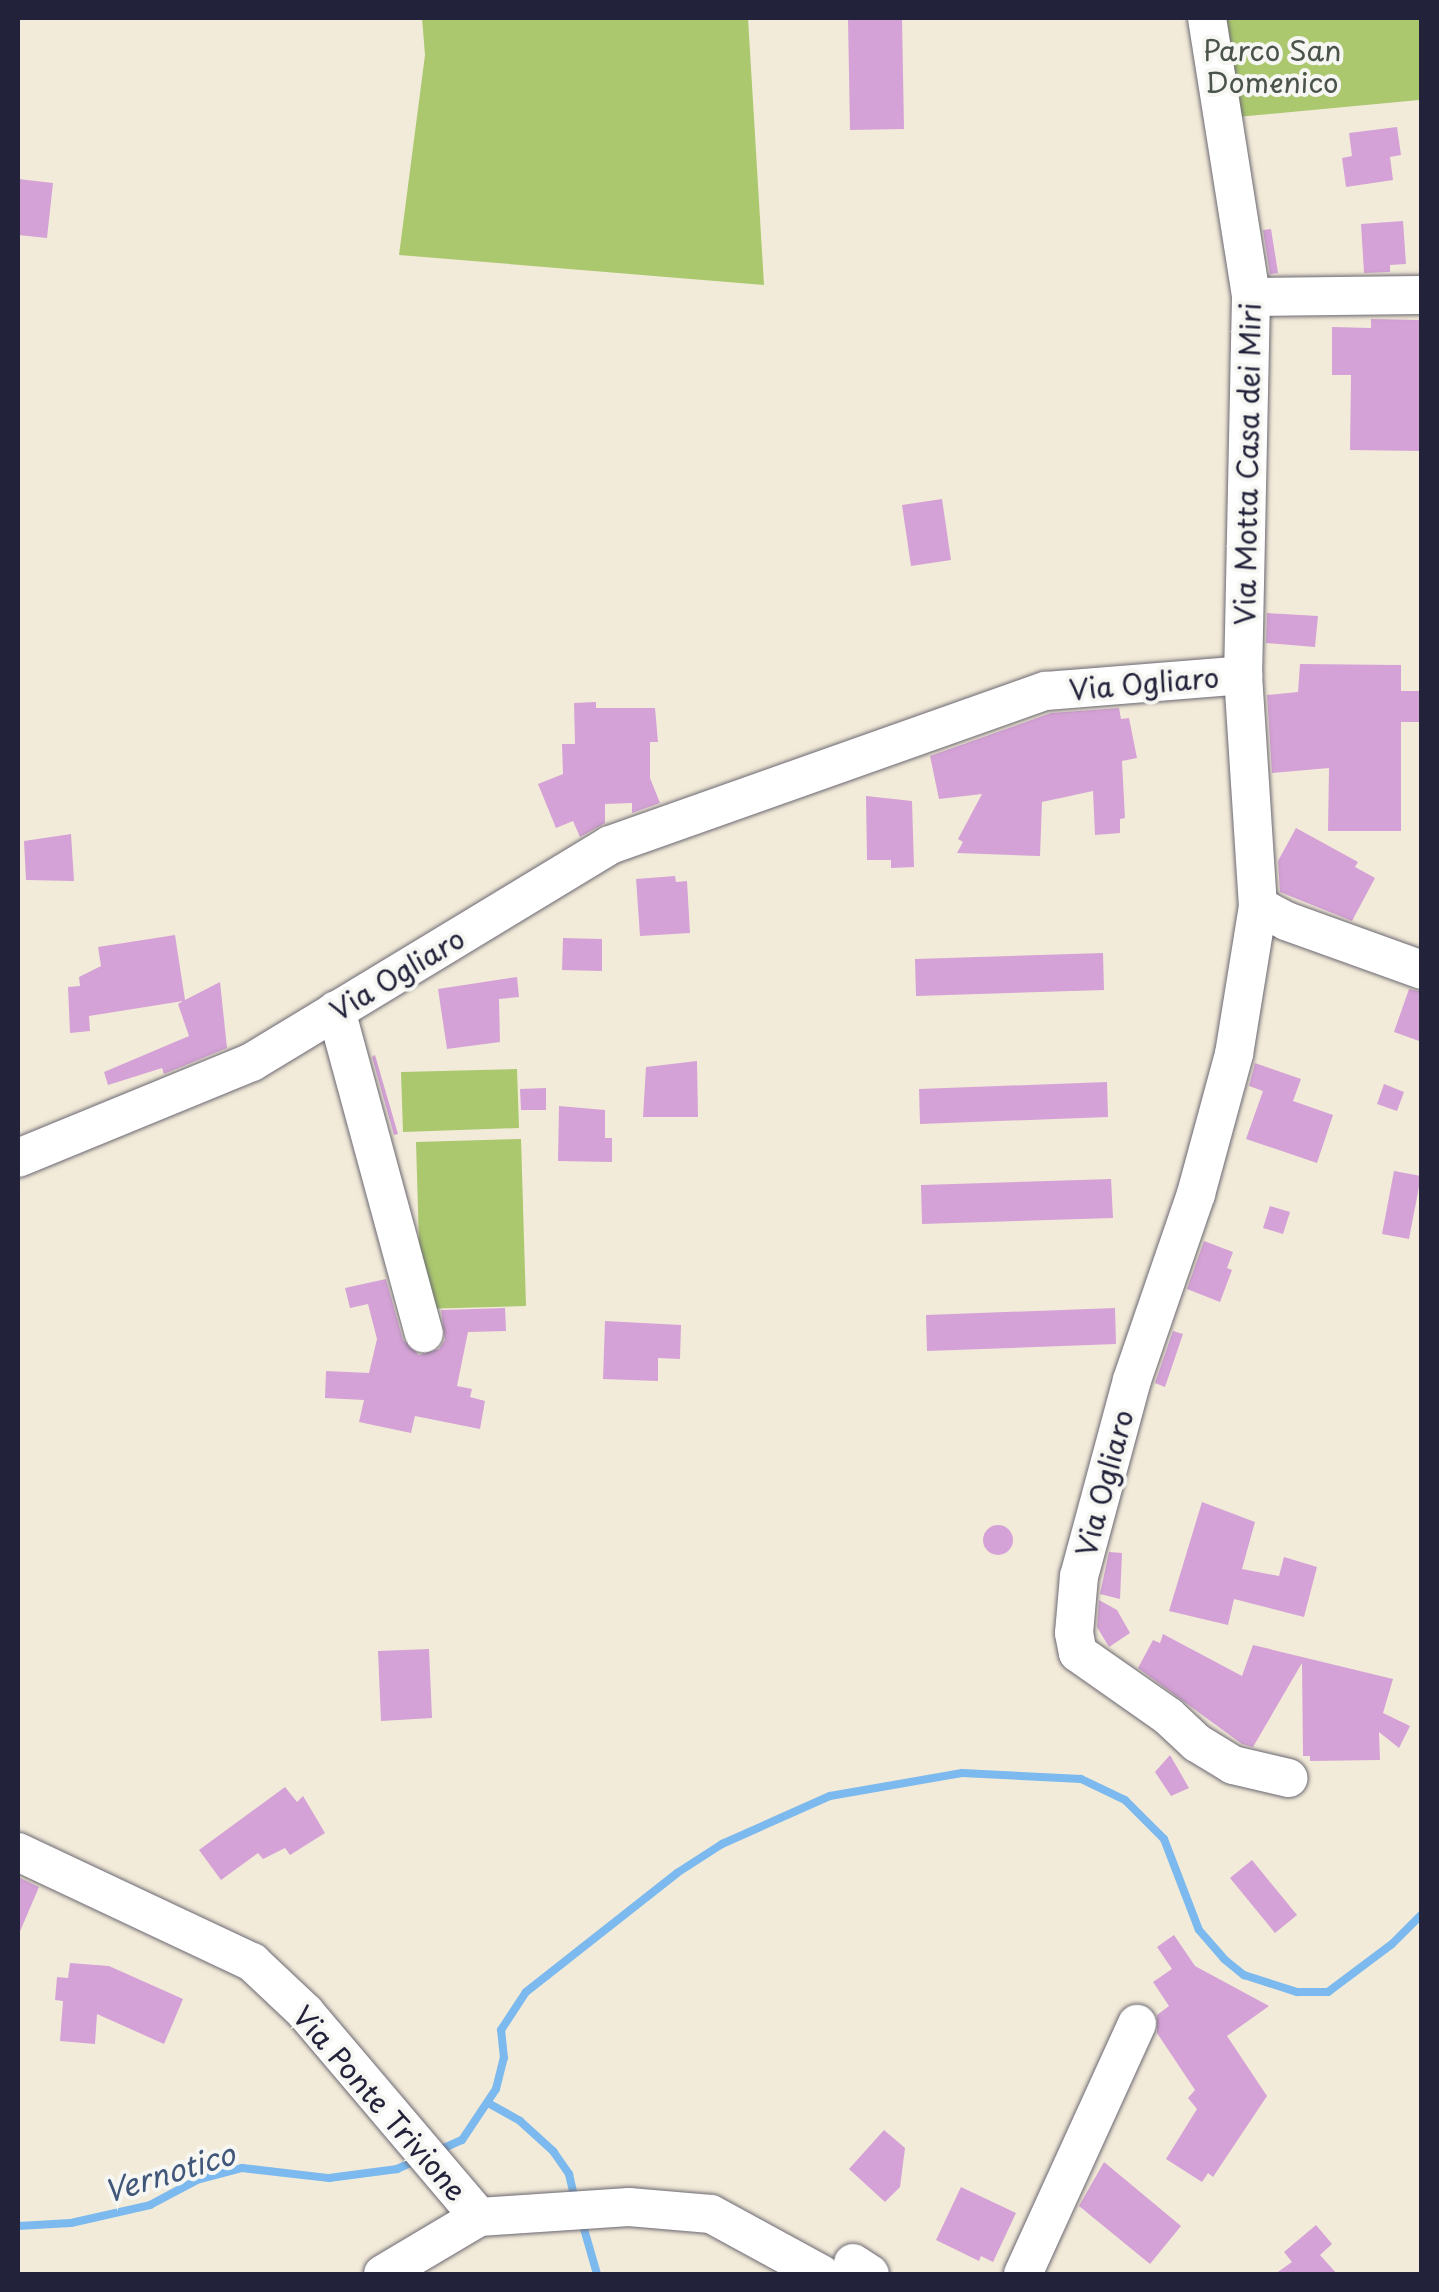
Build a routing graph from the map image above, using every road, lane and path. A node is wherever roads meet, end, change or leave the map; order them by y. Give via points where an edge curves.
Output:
1 (1208, 18) edge
2 (1422, 294) edge
3 (1251, 297) junction
4 (1243, 675) junction
5 (1272, 913) junction
6 (1422, 970) edge
7 (336, 1010) junction
8 (18, 1158) edge
9 (424, 1333) dead end
10 (1288, 1778) dead end
11 (18, 1852) edge
12 (1137, 2024) dead end
13 (479, 2218) junction
14 (848, 2271) edge
15 (382, 2274) edge
16 (1023, 2274) edge

1 - 3 street, Via Motta Casa dei Miri
2 - 3 street
3 - 4 street, Via Motta Casa dei Miri
4 - 5 street, Via Ogliaro
4 - 7 street, Via Ogliaro via 1046,690 610,845
5 - 6 street
5 - 10 street, Via Ogliaro via 1196,1194 1132,1380 1079,1576 1074,1633 1078,1654 1197,1742 1233,1765
7 - 8 street, Via Ogliaro via 252,1062
7 - 9 street
11 - 13 street, Via Ponte Trivione via 252,1962 304,2012
12 - 16 street
13 - 14 street, Via Ponte Trivione via 629,2207 712,2214
13 - 15 street

